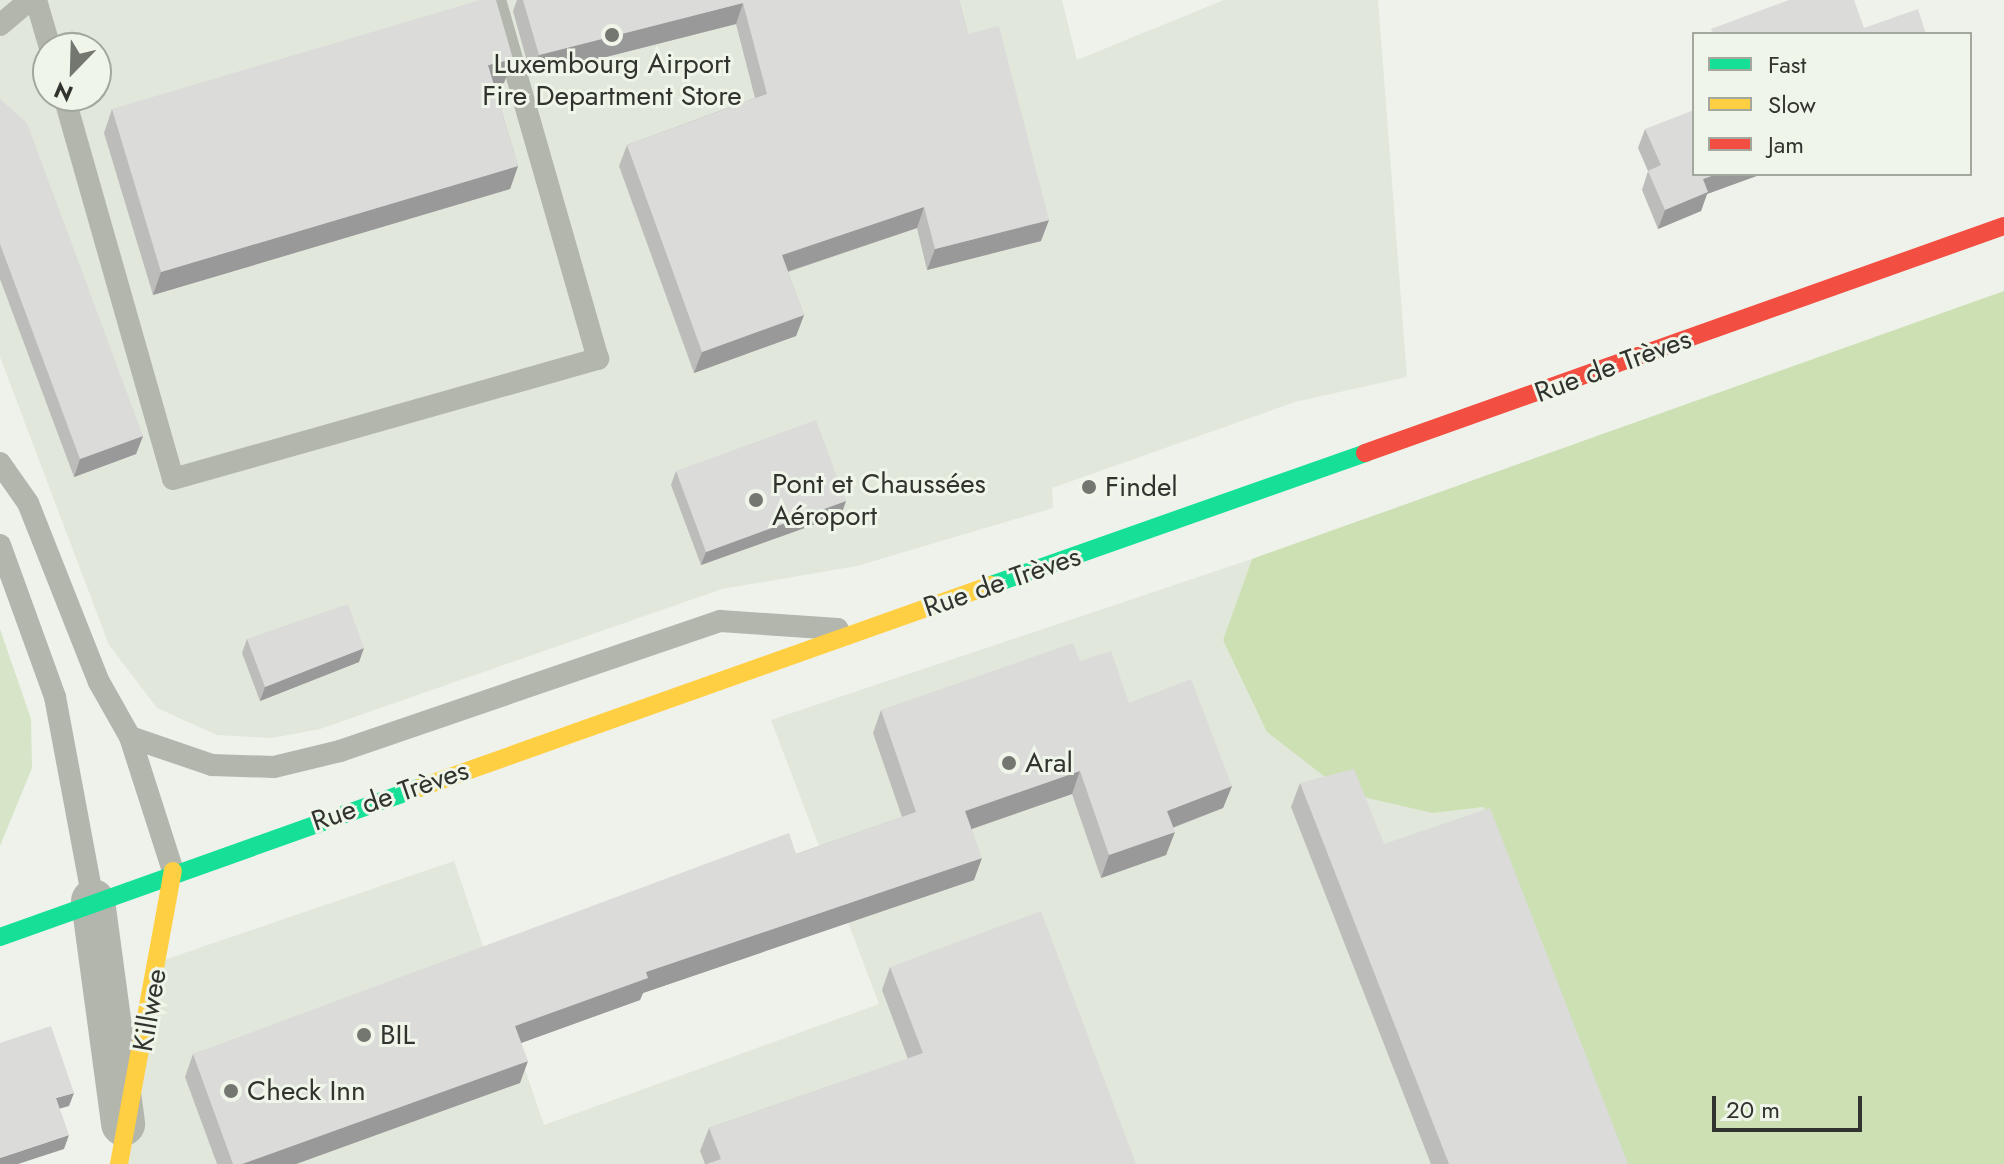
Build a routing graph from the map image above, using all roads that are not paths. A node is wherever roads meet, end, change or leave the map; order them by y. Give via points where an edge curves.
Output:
1 (30, 0) edge
2 (36, 0) edge
3 (495, 0) edge
4 (0, 25) edge
5 (45, 32) edge
6 (69, 112) edge
7 (2004, 226) edge
8 (0, 463) edge
9 (0, 545) edge
10 (863, 631) junction
11 (130, 737) junction
12 (173, 871) junction
13 (93, 901) junction
14 (0, 937) edge
15 (122, 1157) edge

1 - 4 lane
2 - 5 lane
3 - 6 lane via 598,359 173,479
7 - 10 main road, Rue de Trèves
8 - 11 lane via 28,503 99,682
9 - 13 lane via 55,697
10 - 11 lane via 720,621 340,751 274,767 212,765
10 - 12 main road, Rue de Trèves
11 - 12 lane
12 - 13 main road, Rue de Trèves
12 - 15 main road, Killwee
13 - 14 main road, Rue de Trèves
13 - 15 street, Killwee

